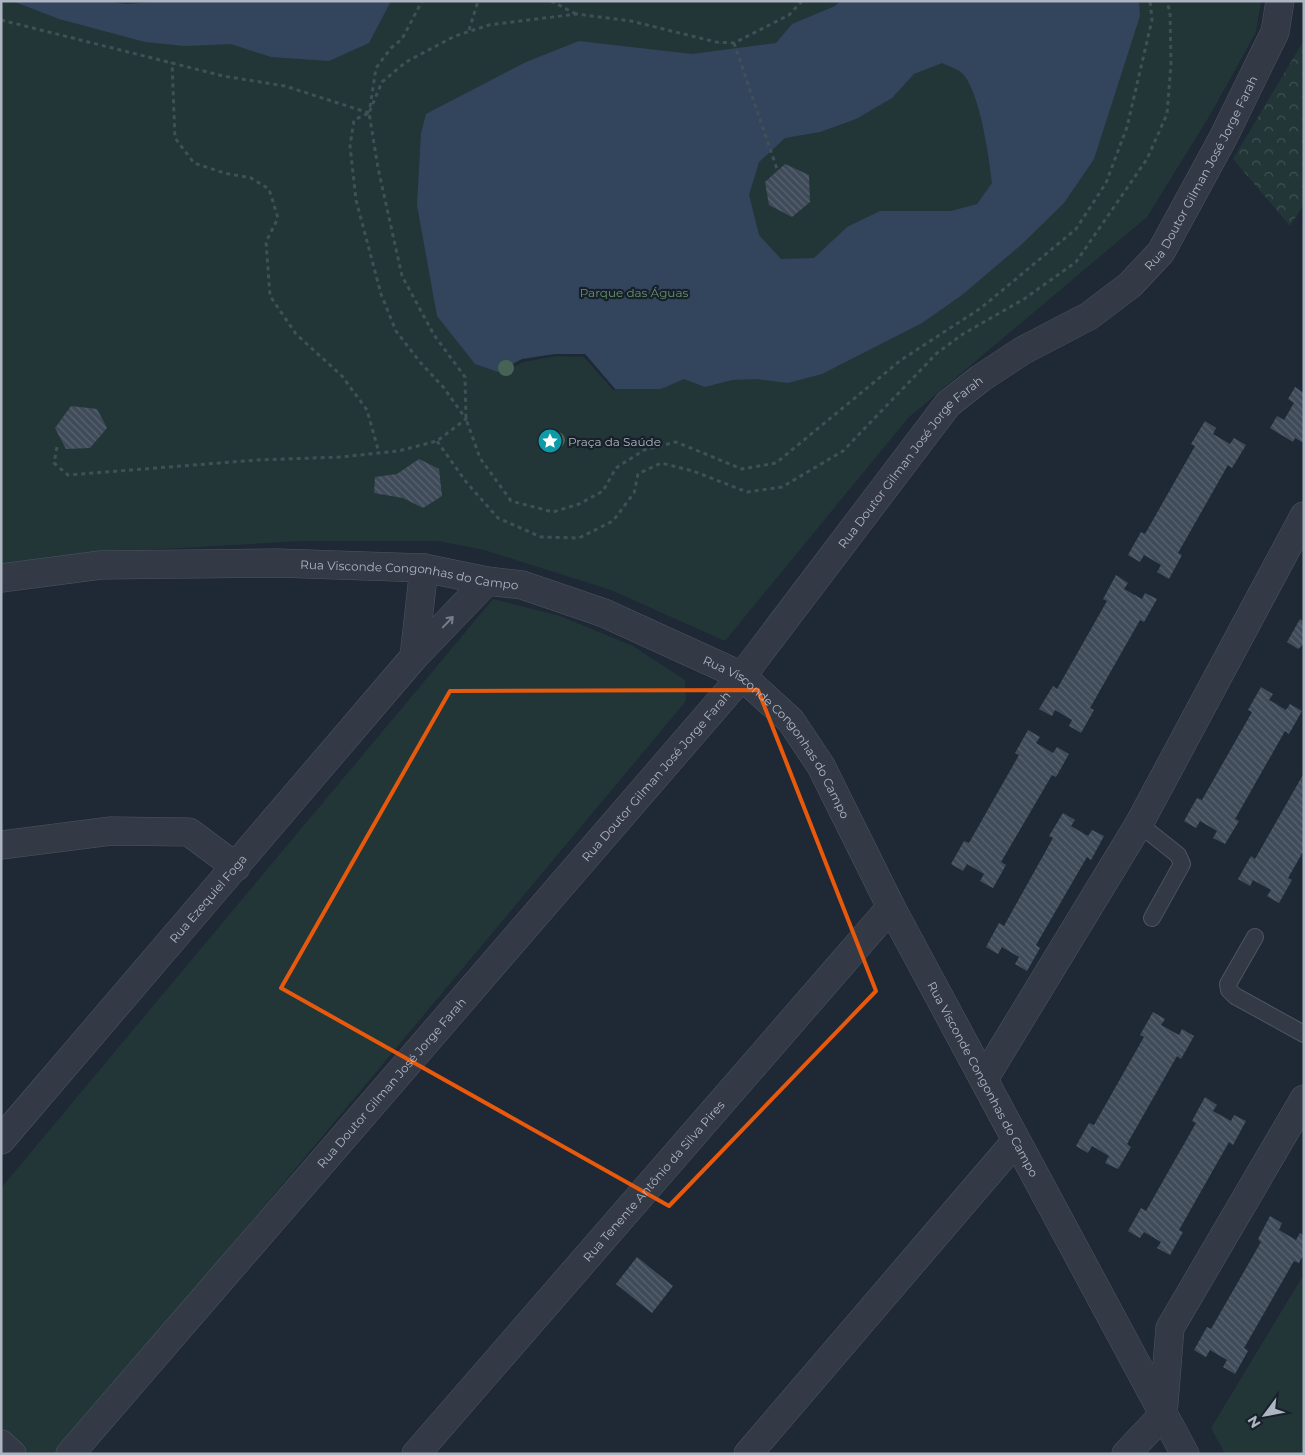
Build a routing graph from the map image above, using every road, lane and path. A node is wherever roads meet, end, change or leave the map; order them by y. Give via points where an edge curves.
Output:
1 (422, 1) edge
2 (478, 1) edge
3 (551, 1) edge
4 (802, 1) edge
5 (1150, 1) edge
6 (1166, 1) edge
7 (1280, 1) edge
8 (577, 14) junction
9 (1, 20) edge
10 (469, 30) junction
11 (734, 43) junction
12 (172, 63) junction
13 (369, 113) junction
14 (779, 175) dead end
15 (466, 419) junction
16 (437, 441) junction
17 (58, 447) dead end
18 (379, 453) junction
19 (1304, 516) edge
20 (424, 568) junction
21 (1, 578) edge
22 (487, 581) junction
23 (414, 657) junction
24 (742, 676) junction
25 (1139, 824) junction
26 (1, 845) edge
27 (236, 867) junction
28 (891, 907) junction
29 (1152, 918) dead end
30 (1255, 937) dead end
31 (1304, 1034) edge
32 (984, 1079) junction
33 (1304, 1099) edge
34 (1, 1140) edge
35 (1016, 1141) junction
36 (1162, 1415) junction
37 (1, 1444) edge
38 (12, 1454) edge
39 (70, 1454) edge
40 (416, 1454) edge
41 (748, 1454) edge
42 (1126, 1454) edge
43 (1185, 1454) edge

1 - 13 path via 402,38 376,68
2 - 10 path
3 - 8 path
4 - 11 path via 789,15
5 - 15 path via 1152,20 1128,127 1106,183 1076,229 981,308 901,360 776,464 742,470 676,442 644,450 616,468 603,491 579,504 553,512 510,500 480,458
6 - 16 path via 1170,11 1171,64 1167,114 1147,159 1115,209 1076,262 937,353 844,451 782,487 747,492 693,471 661,463 638,474 634,493 613,521 579,538 541,537 498,518 467,483
7 - 24 street, Rua Doutor Gilman José Jorge Farah via 1275,32 1223,138 1160,252 1130,285 1089,316 1022,352 948,404
8 - 10 path
8 - 11 path via 631,21 716,42
9 - 12 path
10 - 13 path via 406,62 382,82
11 - 14 path
12 - 13 path via 284,86
12 - 18 path via 175,138 194,163 251,178 269,189 278,218 266,242 270,296 296,334 342,376 367,410
13 - 15 path via 402,276 434,335 466,377
13 - 15 path via 354,120 350,146 356,200 381,294 396,331
15 - 16 path
16 - 18 path
17 - 18 path via 54,463 68,475
19 - 25 street
20 - 21 street, Rua Visconde Congonhas do Campo via 278,563 101,565
20 - 22 street, Rua Visconde Congonhas do Campo
20 - 23 street
23 -> 22 street, Rua Ezequiel Foga
22 - 24 street, Rua Visconde Congonhas do Campo via 522,585 604,613
23 - 27 street, Rua Ezequiel Foga
24 - 28 street, Rua Visconde Congonhas do Campo via 791,720 821,766
24 - 39 street, Rua Doutor Gilman José Jorge Farah
25 - 29 lane via 1178,855 1182,864
25 - 32 street
26 - 27 street via 112,831 189,832
27 - 34 street, Rua Ezequiel Foga
28 - 32 street, Rua Visconde Congonhas do Campo
28 - 40 street, Rua Tenente Antônio da Silva Pires
30 - 31 lane via 1228,984 1229,990 1234,996
32 - 35 street, Rua Visconde Congonhas do Campo
33 - 36 street via 1170,1328
35 - 36 street, Rua Visconde Congonhas do Campo
35 - 41 street
36 - 42 street
36 - 43 street, Rua Visconde Congonhas do Campo
37 - 38 street

